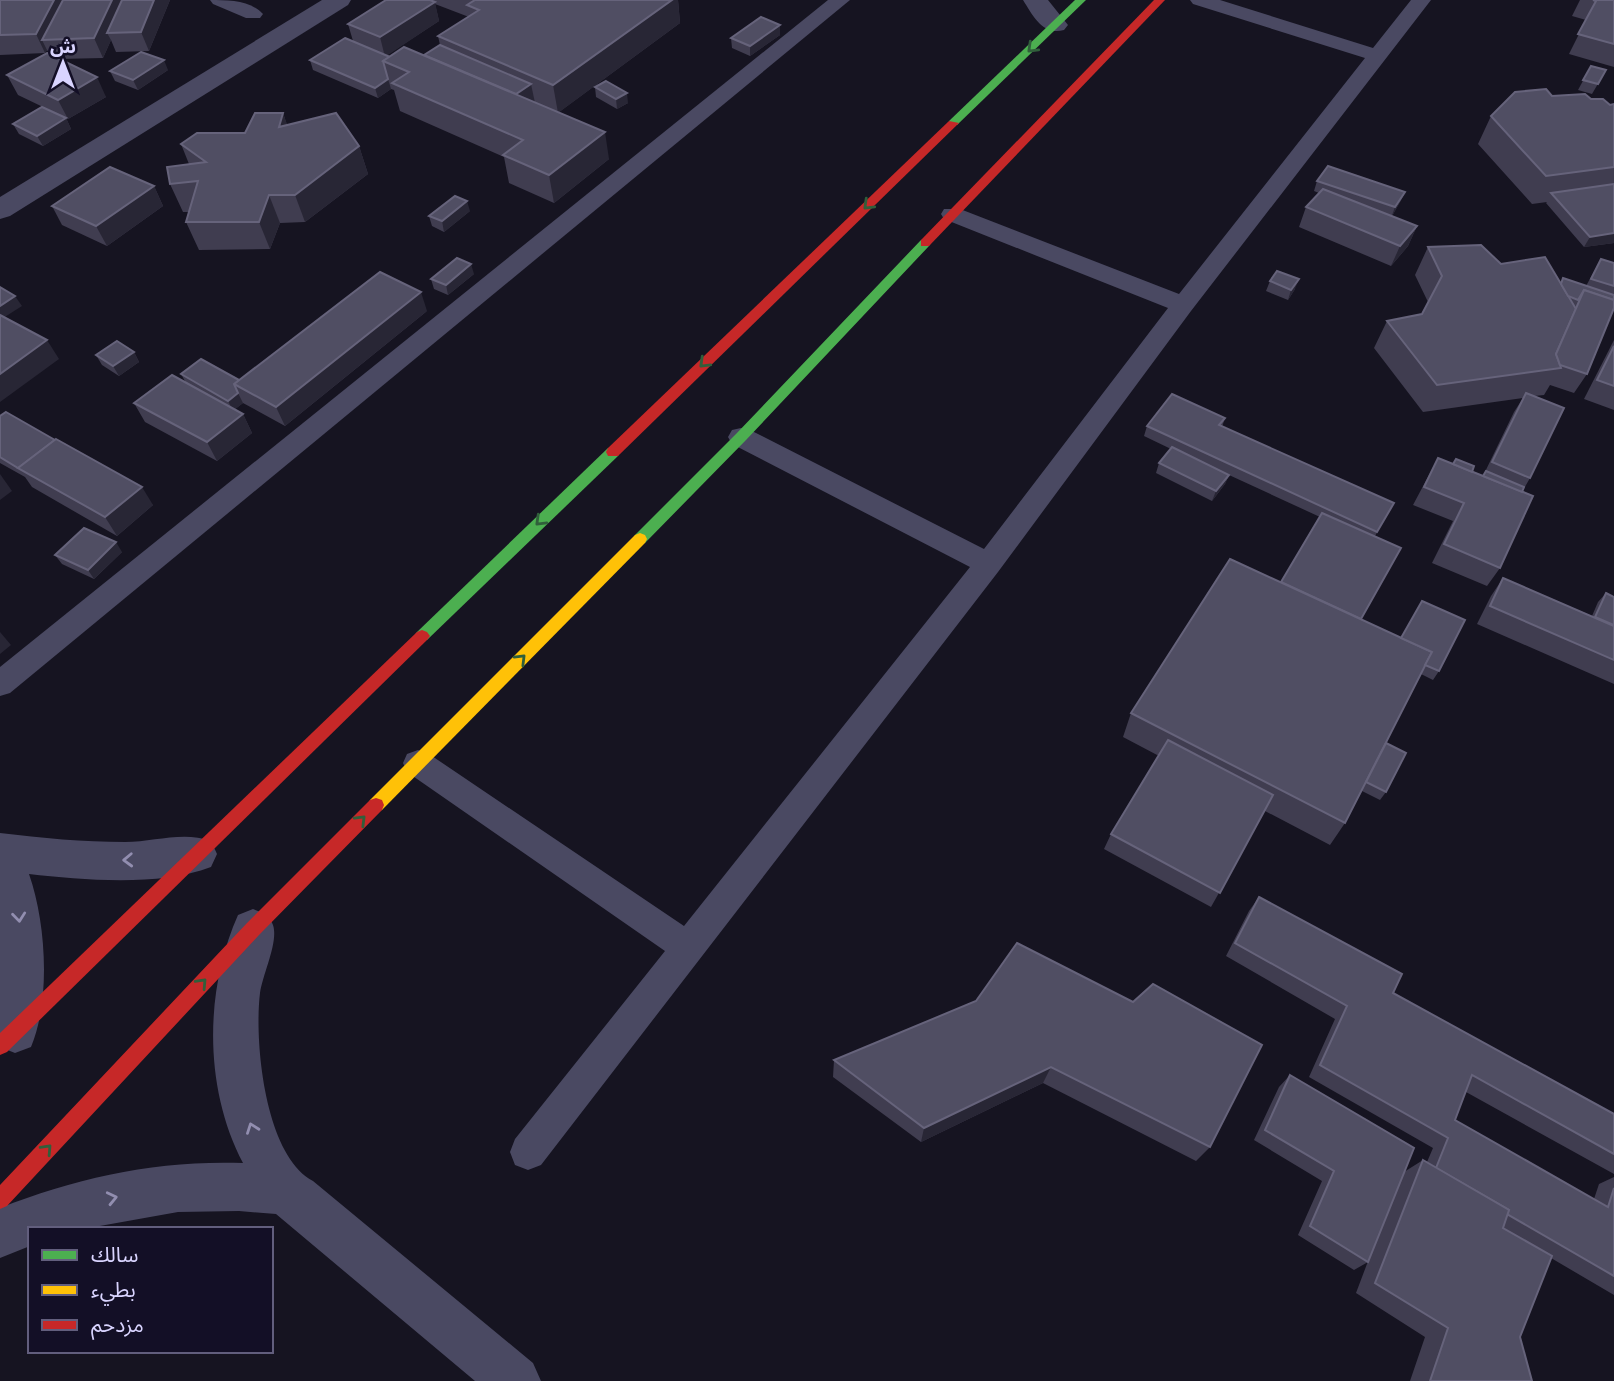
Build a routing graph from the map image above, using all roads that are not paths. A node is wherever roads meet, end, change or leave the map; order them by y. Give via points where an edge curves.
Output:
1 (220, 0) edge
2 (338, 0) edge
3 (840, 0) edge
4 (1035, 0) edge
5 (1081, 0) edge
6 (1160, 0) edge
7 (1200, 0) edge
8 (1421, 0) edge
9 (253, 14) dead end
10 (1055, 25) junction
11 (1378, 56) junction
12 (0, 177) edge
13 (29, 192) junction
14 (0, 210) edge
15 (952, 214) junction
16 (1183, 305) junction
17 (741, 437) junction
18 (988, 564) junction
19 (0, 684) edge
20 (418, 763) junction
21 (0, 852) edge
22 (195, 854) junction
23 (253, 929) junction
24 (686, 946) junction
25 (5, 1046) edge
26 (528, 1152) dead end
27 (282, 1189) junction
28 (0, 1199) edge
29 (0, 1233) edge
30 (515, 1381) edge

1 - 9 lane
2 - 13 street
3 - 19 lane
4 - 10 street
5 - 10 main road
6 - 15 main road
7 - 11 lane
8 - 11 lane
10 -> 22 main road
11 - 16 lane
12 - 13 street
13 - 14 street
15 - 16 lane
15 - 17 main road
16 - 18 lane
17 - 18 lane
20 -> 17 main road
18 - 24 lane
23 -> 20 main road
20 - 24 lane
22 -> 21 street via 127,861
21 -> 25 street via 17,900 23,956
22 - 25 main road
27 -> 23 street via 250,1128 236,1061 238,993
28 -> 23 main road
24 - 26 lane
29 -> 27 street via 33,1218 118,1196 201,1186
27 - 30 street

